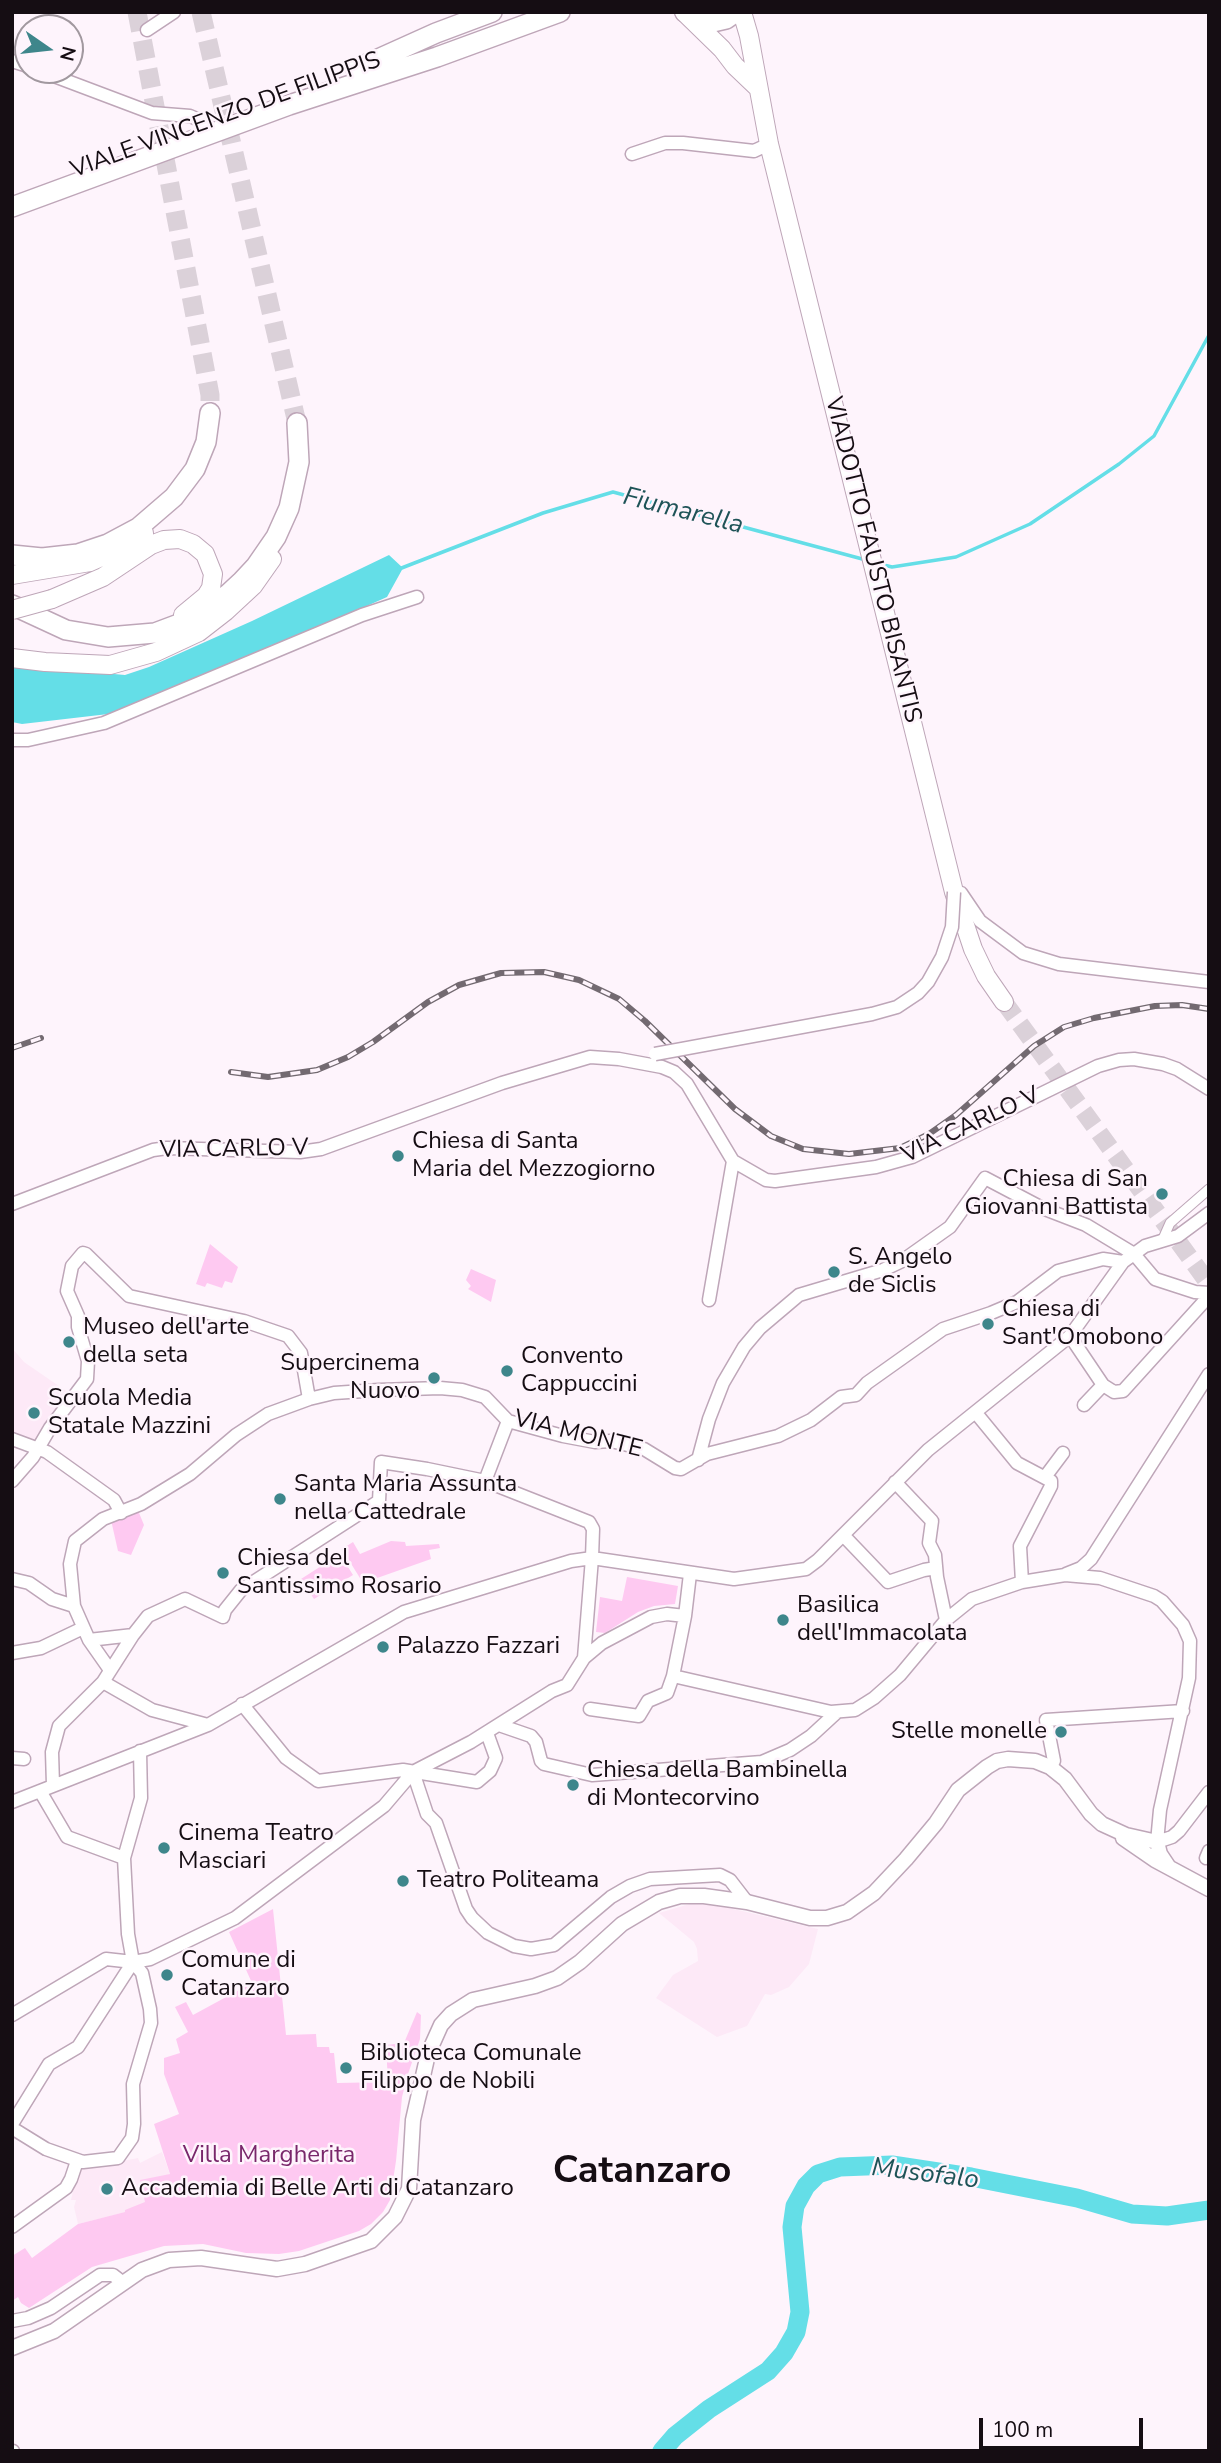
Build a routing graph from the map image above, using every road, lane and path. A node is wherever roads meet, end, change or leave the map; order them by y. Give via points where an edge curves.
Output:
1 (174, 12) edge
2 (492, 12) edge
3 (521, 12) edge
4 (560, 12) edge
5 (685, 12) edge
6 (736, 12) edge
7 (742, 12) edge
8 (147, 30) dead end
9 (356, 75) junction
10 (75, 84) edge
11 (757, 87) junction
12 (206, 123) junction
13 (769, 144) junction
14 (632, 154) dead end
15 (12, 193) edge
16 (12, 207) edge
17 (210, 419) joint
18 (297, 423) tunnel mouth
19 (299, 462) junction
20 (12, 555) edge
21 (12, 575) edge
22 (12, 596) edge
23 (417, 597) dead end
24 (12, 608) edge
25 (12, 658) edge
26 (12, 740) edge
27 (946, 858) junction
28 (954, 892) junction
29 (1209, 982) edge
30 (1004, 1002) tunnel mouth
31 (619, 1059) junction
32 (1209, 1089) edge
33 (733, 1161) junction
34 (1209, 1189) edge
35 (12, 1204) edge
36 (1209, 1213) edge
37 (1162, 1241) junction
38 (1128, 1258) junction
39 (1209, 1295) edge
40 (709, 1300) dead end
41 (1070, 1336) junction
42 (1209, 1374) edge
43 (1103, 1385) junction
44 (309, 1399) junction
45 (1083, 1405) dead end
46 (976, 1413) junction
47 (508, 1421) junction
48 (12, 1439) edge
49 (38, 1449) junction
50 (1063, 1453) dead end
51 (698, 1460) junction
52 (1045, 1477) junction
53 (12, 1481) edge
54 (485, 1481) junction
55 (895, 1482) junction
56 (121, 1513) junction
57 (842, 1535) junction
58 (592, 1558) junction
59 (936, 1568) junction
60 (690, 1574) junction
61 (1065, 1575) junction
62 (12, 1579) edge
63 (1022, 1582) junction
64 (74, 1606) junction
65 (685, 1616) junction
66 (946, 1619) junction
67 (86, 1634) junction
68 (133, 1635) junction
69 (12, 1653) edge
70 (584, 1658) junction
71 (110, 1670) junction
72 (673, 1676) junction
73 (103, 1682) junction
74 (242, 1704) junction
75 (590, 1709) dead end
76 (1182, 1711) junction
77 (836, 1713) junction
78 (208, 1725) junction
79 (499, 1726) junction
80 (487, 1733) junction
81 (140, 1751) junction
82 (1050, 1767) junction
83 (434, 1768) junction
84 (413, 1772) junction
85 (54, 1785) junction
86 (40, 1791) junction
87 (1209, 1792) edge
88 (12, 1802) edge
89 (1110, 1829) junction
90 (1157, 1842) junction
91 (124, 1858) junction
92 (1168, 1866) junction
93 (1209, 1889) edge
94 (747, 1902) junction
95 (133, 1962) junction
96 (12, 2015) edge
97 (12, 2126) edge
98 (77, 2161) junction
99 (12, 2227) edge
100 (122, 2282) junction
101 (12, 2321) edge
102 (12, 2348) edge

1 - 8 street
2 - 9 main road via 436,33
3 - 9 main road, VIALE VINCENZO DE FILIPPIS
4 - 9 main road, VIALE VINCENZO DE FILIPPIS via 437,57
5 - 6 main road via 713,22
5 - 11 main road
7 - 11 main road, VIADOTTO FAUSTO BISANTIS
9 - 12 main road, VIALE VINCENZO DE FILIPPIS
9 - 16 main road, VIALE VINCENZO DE FILIPPIS
10 - 12 street via 152,113 190,116
11 - 13 main road, VIADOTTO FAUSTO BISANTIS
12 - 15 main road, VIALE VINCENZO DE FILIPPIS
13 - 14 street via 754,150 665,143
13 - 27 main road, VIADOTTO FAUSTO BISANTIS
17 - 20 main road via 201,456 187,481 153,518 108,544 78,554
17 - 21 main road via 204,456 190,486 169,512 138,537 90,562
18 - 19 main road
19 - 24 main road via 284,522 266,552 228,594 183,624 141,636 94,635 65,630
19 - 25 main road via 298,499 283,540 253,586 199,632 156,652 110,665
22 - 24 main road, bridge via 54,618 80,625 151,626 174,620 200,604 211,588 212,567 192,544 163,540 103,577 52,599
23 - 26 street via 362,615 104,723
27 - 28 main road, VIADOTTO FAUSTO BISANTIS
27 - 29 street via 980,921 1023,953 1059,964
28 - 30 main road, VIADOTTO FAUSTO BISANTIS via 973,949
28 - 31 street, bridge via 943,957 923,988 897,1007
31 - 33 street, VIA CARLO V via 662,1067 681,1077
31 - 35 street, VIA CARLO V via 579,1059 310,1152 153,1150
32 - 33 street, VIA CARLO V via 1163,1064 1119,1060 1098,1066 930,1150 893,1163 783,1181 766,1180
33 - 40 street
34 - 37 street via 1170,1223
36 - 37 street via 1178,1236
37 - 38 street
38 - 39 street via 1154,1279
38 - 41 street
38 - 51 street via 1103,1259 1058,1271 1017,1302 943,1329 856,1395 841,1397 811,1420 778,1436
38 - 51 street via 1084,1224 985,1178 950,1227 892,1267 799,1296 760,1328 723,1383
39 - 43 street via 1125,1389 1114,1392
41 - 43 street
41 - 46 street
42 - 61 street via 1095,1553
43 - 45 street
44 - 47 street, VIA MONTE via 379,1390 462,1390 485,1398
44 - 49 street via 302,1353 292,1340 244,1321 129,1296 84,1253 72,1266 67,1291 88,1361 86,1382
44 - 56 street via 268,1414 190,1474
46 - 52 street via 1017,1463
46 - 55 street
47 - 51 street, VIA MONTE via 563,1436 644,1449 675,1468
47 - 54 street
48 - 49 street
49 - 53 street
49 - 56 street via 114,1500
50 - 52 street
52 - 63 street via 1051,1486 1020,1546
54 - 58 street via 586,1520 593,1529
54 - 68 street via 381,1462 379,1501 241,1590 223,1617 185,1599 154,1612
55 - 57 street
55 - 59 street via 932,1521 929,1543
56 - 64 street via 103,1519 75,1541 69,1564
57 - 59 street via 888,1582
57 - 60 street via 813,1565 800,1571 734,1579
58 - 60 street
58 - 70 street
58 - 74 street via 404,1612
59 - 66 street
60 - 65 street
61 - 63 street
61 - 76 street via 1112,1582 1154,1596 1168,1606 1188,1634 1192,1650
62 - 64 street
63 - 66 street via 972,1599
64 - 67 street
65 - 70 street via 643,1620
65 - 72 street
66 - 77 street via 900,1675 874,1698 855,1710
67 - 68 street
67 - 69 street
67 - 71 street
68 - 71 street
70 - 79 street via 567,1685
71 - 73 street
72 - 75 street via 667,1693 648,1700 638,1716
72 - 77 street
73 - 78 street via 152,1710
73 - 85 street via 56,1733
74 - 78 street
74 - 84 street via 286,1758 318,1781
76 - 82 street via 1046,1720 1054,1760
76 - 90 street
77 - 79 street via 790,1750 762,1762 592,1775 544,1764 534,1739
78 - 81 street
79 - 80 street
80 - 83 street
80 - 83 street via 496,1758 483,1779 466,1782
81 - 85 street
81 - 91 street via 141,1798
82 - 89 street
82 - 94 street via 1008,1759 987,1767 958,1790 921,1842 880,1886 847,1912 810,1917
83 - 84 street
84 - 94 street via 466,1909 488,1933 514,1946 554,1945 611,1897 650,1880 720,1875
84 - 95 street via 384,1806 250,1909 150,1959
85 - 86 street
86 - 88 street
86 - 91 street via 68,1837
87 - 90 street via 1180,1831
89 - 90 street
89 - 92 street
90 - 92 street
91 - 95 street
92 - 93 street
94 - 100 street via 680,1896 659,1902 622,1924 558,1978 473,2000 451,2014 428,2054 412,2128 409,2189 396,2217 371,2241 291,2268 263,2269 201,2258 169,2260
95 - 96 street via 106,1959
95 - 97 street via 78,2047 52,2061
95 - 98 street via 142,1973 150,2010 133,2084 134,2131 117,2158
97 - 98 street via 46,2149
98 - 99 street via 66,2188
100 - 101 street via 113,2275 100,2274 38,2315
100 - 102 street via 54,2331

